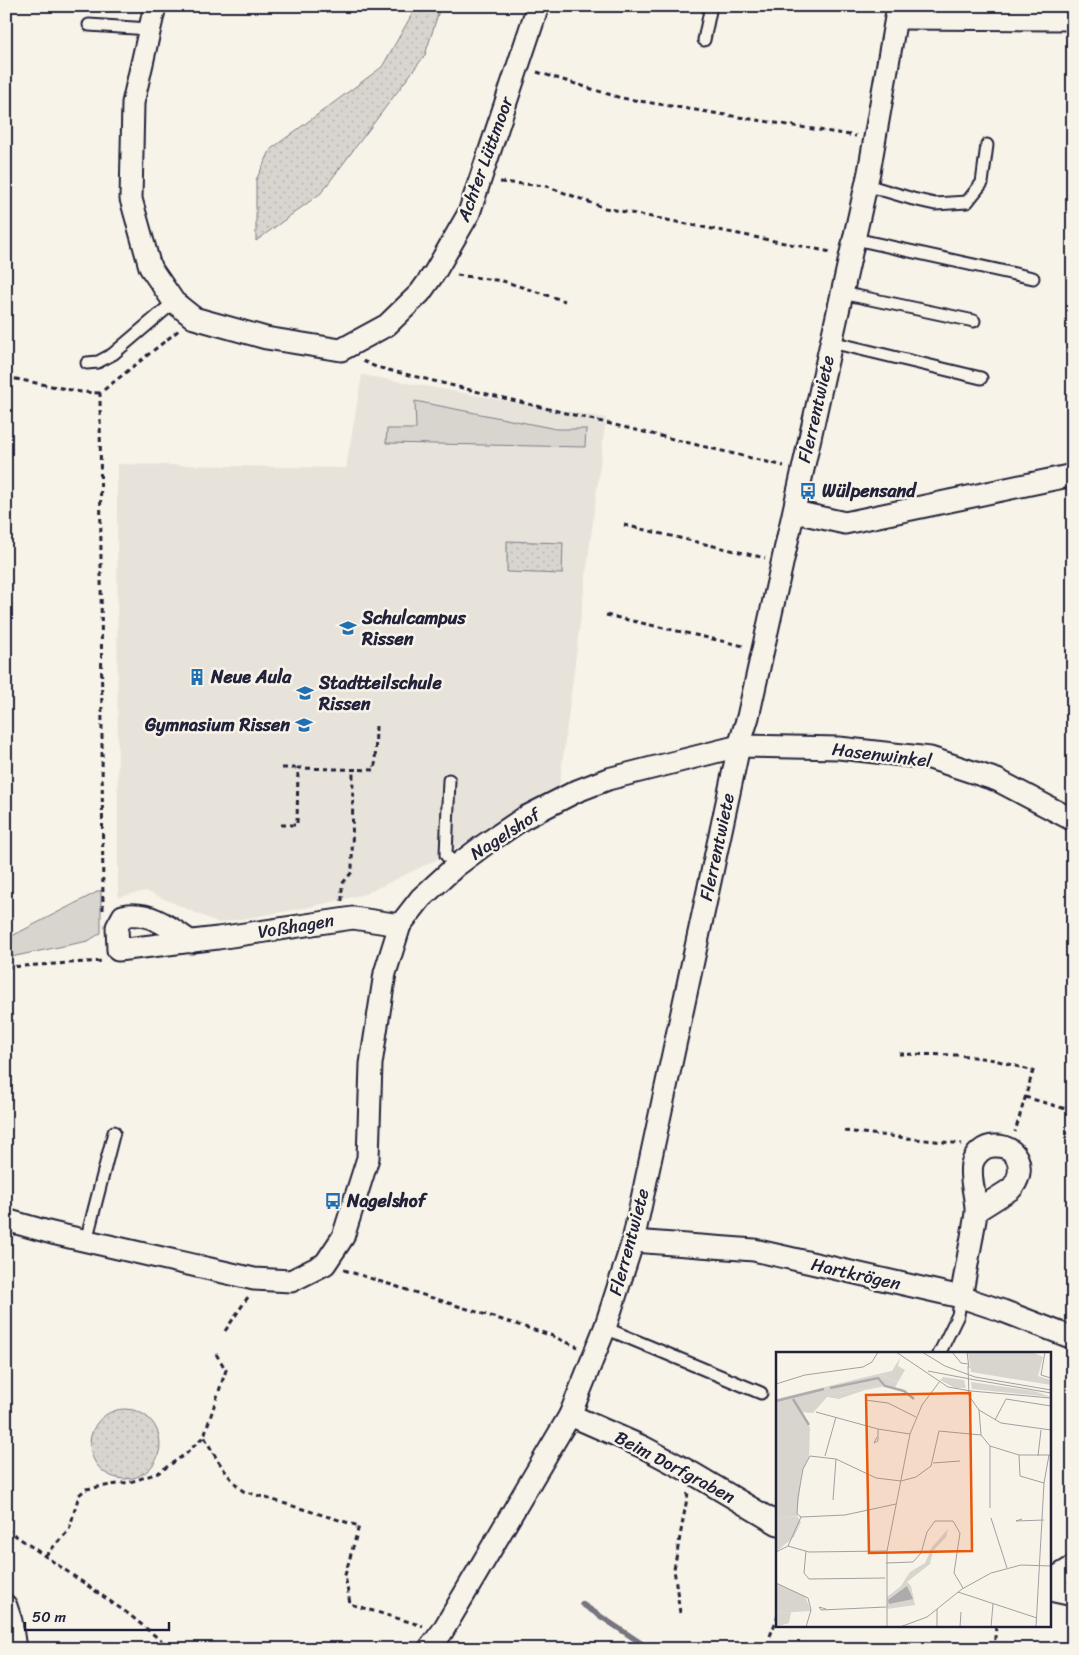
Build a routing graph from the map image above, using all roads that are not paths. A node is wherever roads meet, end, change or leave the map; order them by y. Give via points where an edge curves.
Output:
1 (155, 6) edge
2 (538, 6) edge
3 (711, 6) edge
4 (898, 12) edge
5 (1073, 19) edge
6 (89, 25) dead end
7 (149, 29) junction
8 (704, 40) dead end
9 (987, 145) dead end
10 (866, 185) junction
11 (853, 248) junction
12 (1033, 278) dead end
13 (842, 292) junction
14 (174, 302) junction
15 (974, 321) dead end
16 (831, 342) junction
17 (87, 363) dead end
18 (981, 378) dead end
19 (1073, 475) edge
20 (795, 512) junction
21 (739, 746) junction
22 (449, 780) dead end
23 (1073, 820) edge
24 (456, 866) junction
25 (400, 925) junction
26 (191, 942) junction
27 (114, 1132) dead end
28 (976, 1211) junction
29 (6, 1220) edge
30 (86, 1241) junction
31 (632, 1242) junction
32 (961, 1298) junction
33 (604, 1328) junction
34 (1073, 1338) edge
35 (940, 1352) edge
36 (760, 1392) dead end
37 (570, 1415) junction
38 (776, 1523) edge
39 (1073, 1567) edge
40 (1052, 1580) edge
41 (1052, 1590) edge
42 (1073, 1595) edge
43 (6, 1606) edge
44 (15, 1649) edge
45 (429, 1649) edge

1 - 7 street
2 - 14 street, Achter Lüttmoor via 469,213 435,272 387,325 340,350 266,338 194,318
3 - 8 lane
4 - 5 street
4 - 10 street, Flerrentwiete
6 - 7 lane
7 - 14 street via 133,103 131,199 150,267
9 - 10 lane via 982,183 967,202 935,204
10 - 11 street, Flerrentwiete
11 - 12 lane
11 - 13 street, Flerrentwiete
13 - 15 lane
13 - 16 street, Flerrentwiete
14 - 17 lane via 113,354 98,362
16 - 18 lane
16 - 20 street, Flerrentwiete
19 - 20 street via 845,523
20 - 21 street, Flerrentwiete
21 - 23 street, Hasenwinkel via 839,748 930,758 997,780
21 - 24 street, Nagelshof via 608,779 577,791 524,818
21 - 31 street, Flerrentwiete
22 - 24 lane via 446,855
24 - 25 street, Nagelshof via 421,898
25 - 26 street, Voßhagen via 353,918
25 - 30 street, Nagelshof via 385,973 372,1064 368,1158 343,1237 325,1264 291,1281 254,1279
26 - 26 street, Voßhagen via 118,950 117,927 123,916 132,914 152,918
27 - 30 lane
28 - 28 street via 972,1165 978,1153 987,1147 1009,1149 1020,1166 1016,1184
28 - 32 street
29 - 30 street, Nagelshof
31 - 32 street, Hartkrögen via 754,1250
31 - 33 street, Flerrentwiete
32 - 34 street, Hartkrögen
32 - 35 lane via 958,1315
33 - 36 lane
33 - 37 street, Flerrentwiete
37 - 38 street, Beim Dorfgraben via 643,1447
37 - 45 street, Flerrentwiete
39 - 40 street
41 - 42 street
43 - 44 street

